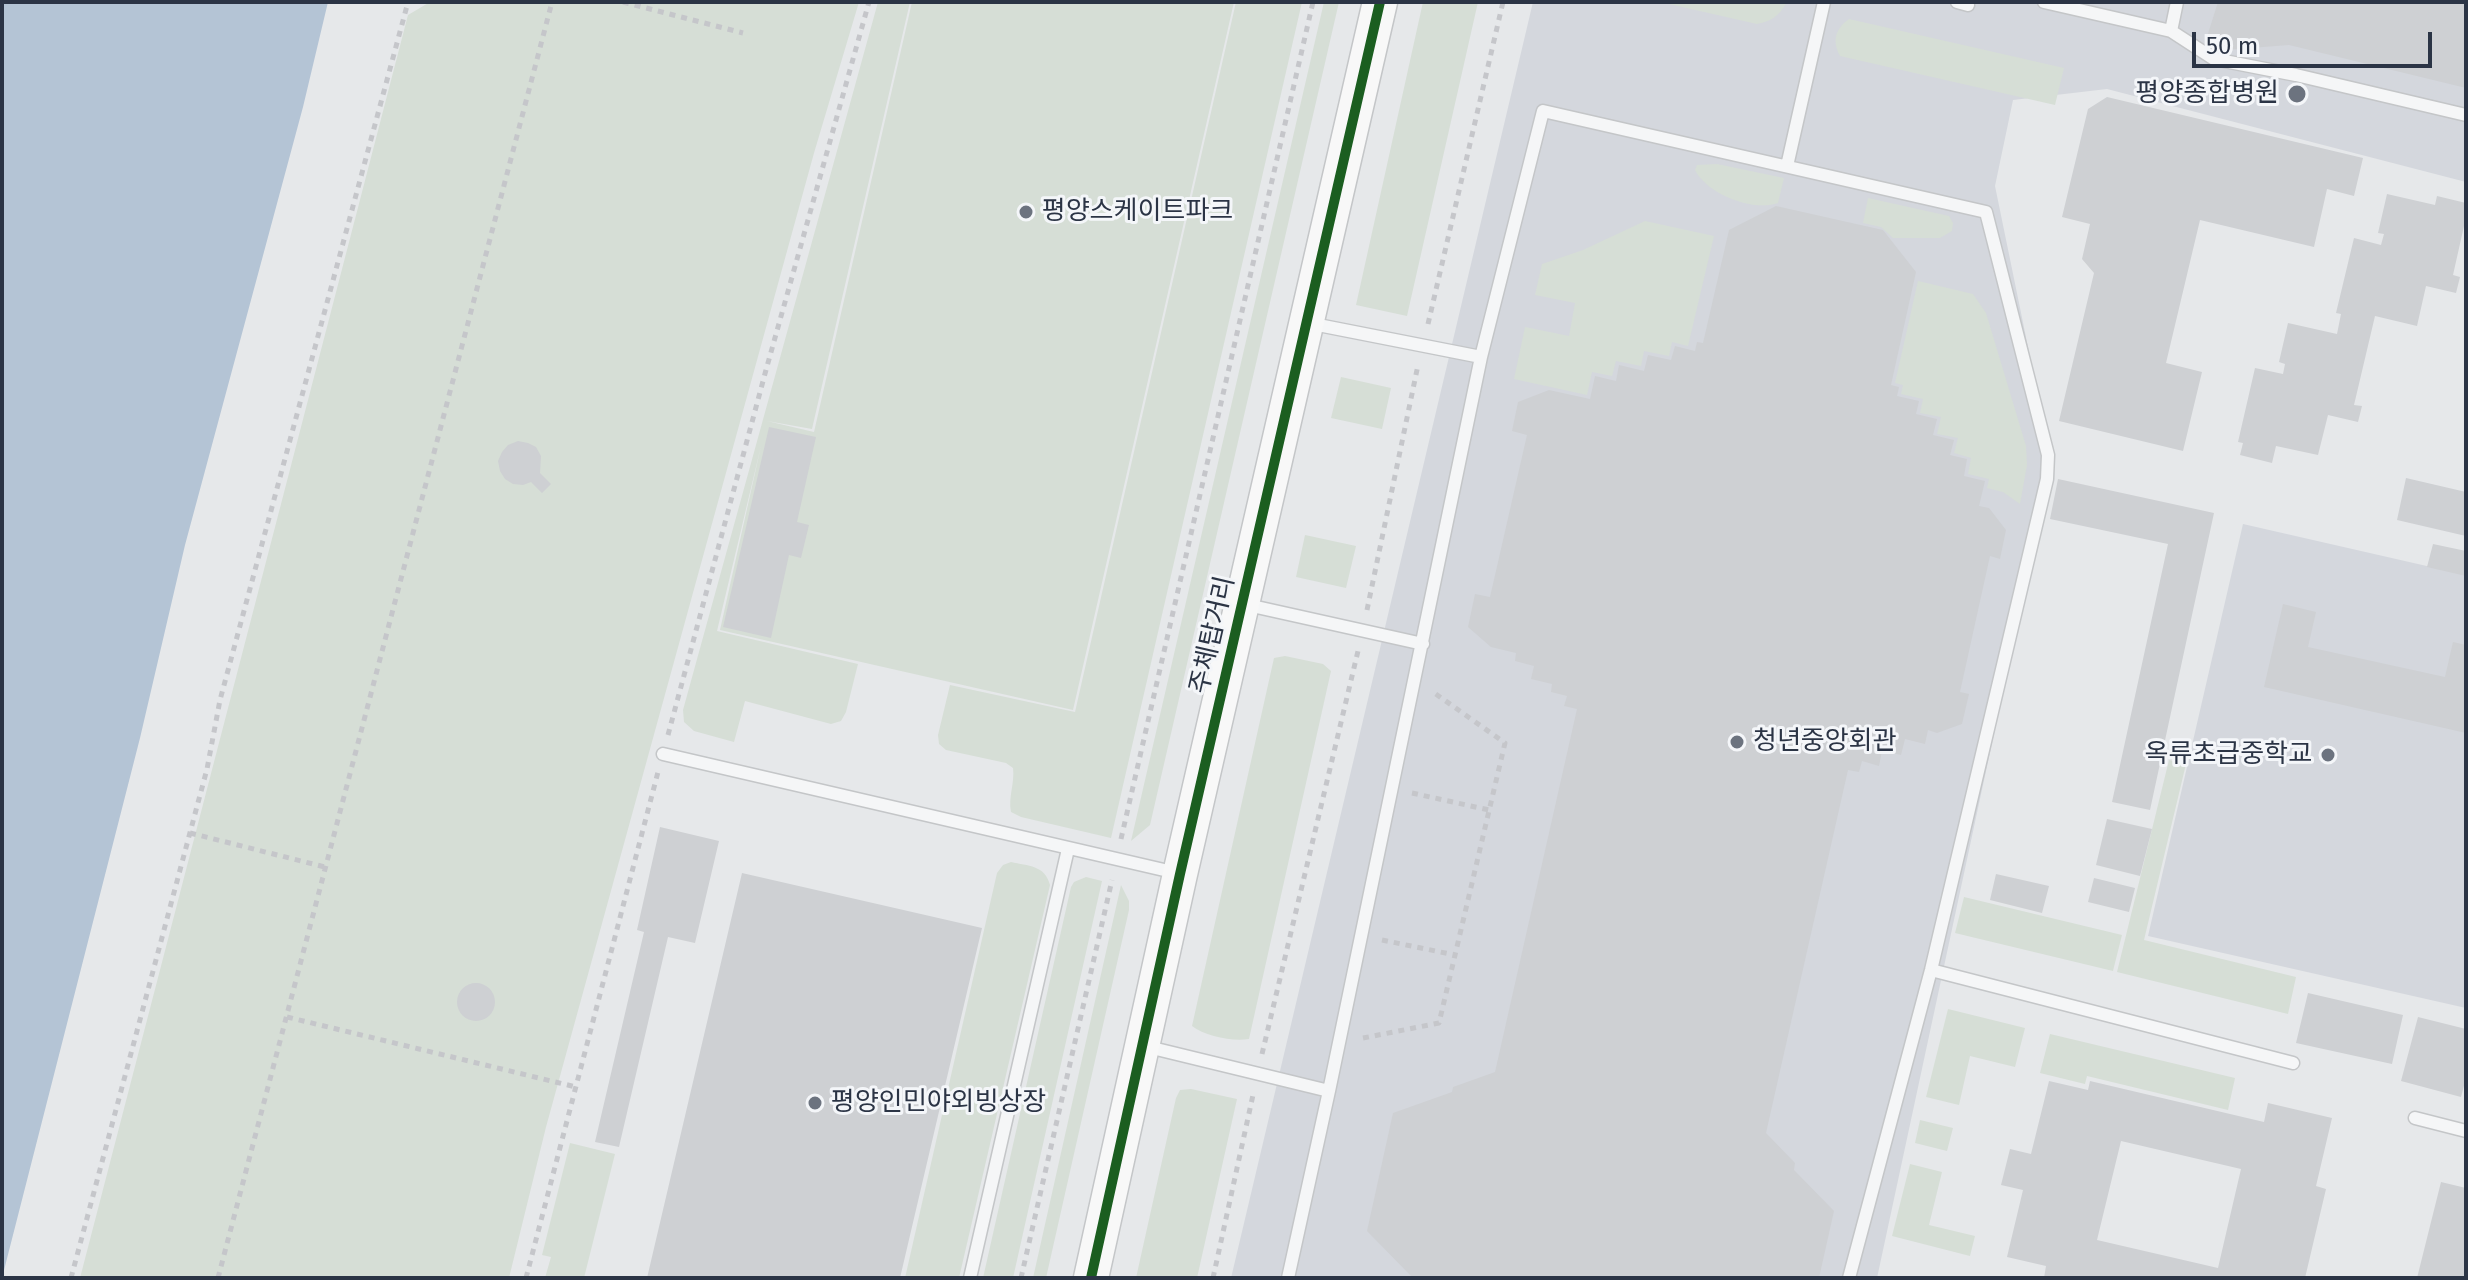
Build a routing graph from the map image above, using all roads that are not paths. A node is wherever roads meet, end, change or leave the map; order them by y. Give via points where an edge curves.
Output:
1 (1380, 2) edge
2 (1824, 2) edge
3 (2044, 2) edge
4 (2177, 2) edge
5 (2171, 31) junction
6 (2466, 115) edge
7 (1787, 166) junction
8 (1307, 322) junction
9 (1481, 357) junction
10 (1243, 604) junction
11 (1423, 644) junction
12 (663, 754) road end
13 (1068, 849) junction
14 (1180, 874) junction
15 (1931, 970) junction
16 (1144, 1046) junction
17 (2293, 1063) dead end
18 (1329, 1091) junction
19 (2415, 1118) dead end
20 (2466, 1131) edge
21 (970, 1278) edge
22 (1091, 1278) edge
23 (1288, 1278) edge
24 (1849, 1278) edge

1 - 8 main road, 주체탑거리
2 - 7 lane
3 - 5 lane
4 - 5 lane
5 - 6 lane via 2214,59
7 - 9 lane via 1543,111
7 - 15 lane via 1986,212 2048,455 2047,479
8 - 9 lane
8 - 10 main road, 주체탑거리
9 - 11 lane
10 - 11 lane
10 - 14 main road, 주체탑거리
11 - 18 lane
12 - 13 lane
13 - 14 lane
13 - 21 lane
14 - 16 main road, 주체탑거리
15 - 17 lane
15 - 24 lane
16 - 18 lane
16 - 22 main road, 주체탑거리
18 - 23 lane
19 - 20 lane

